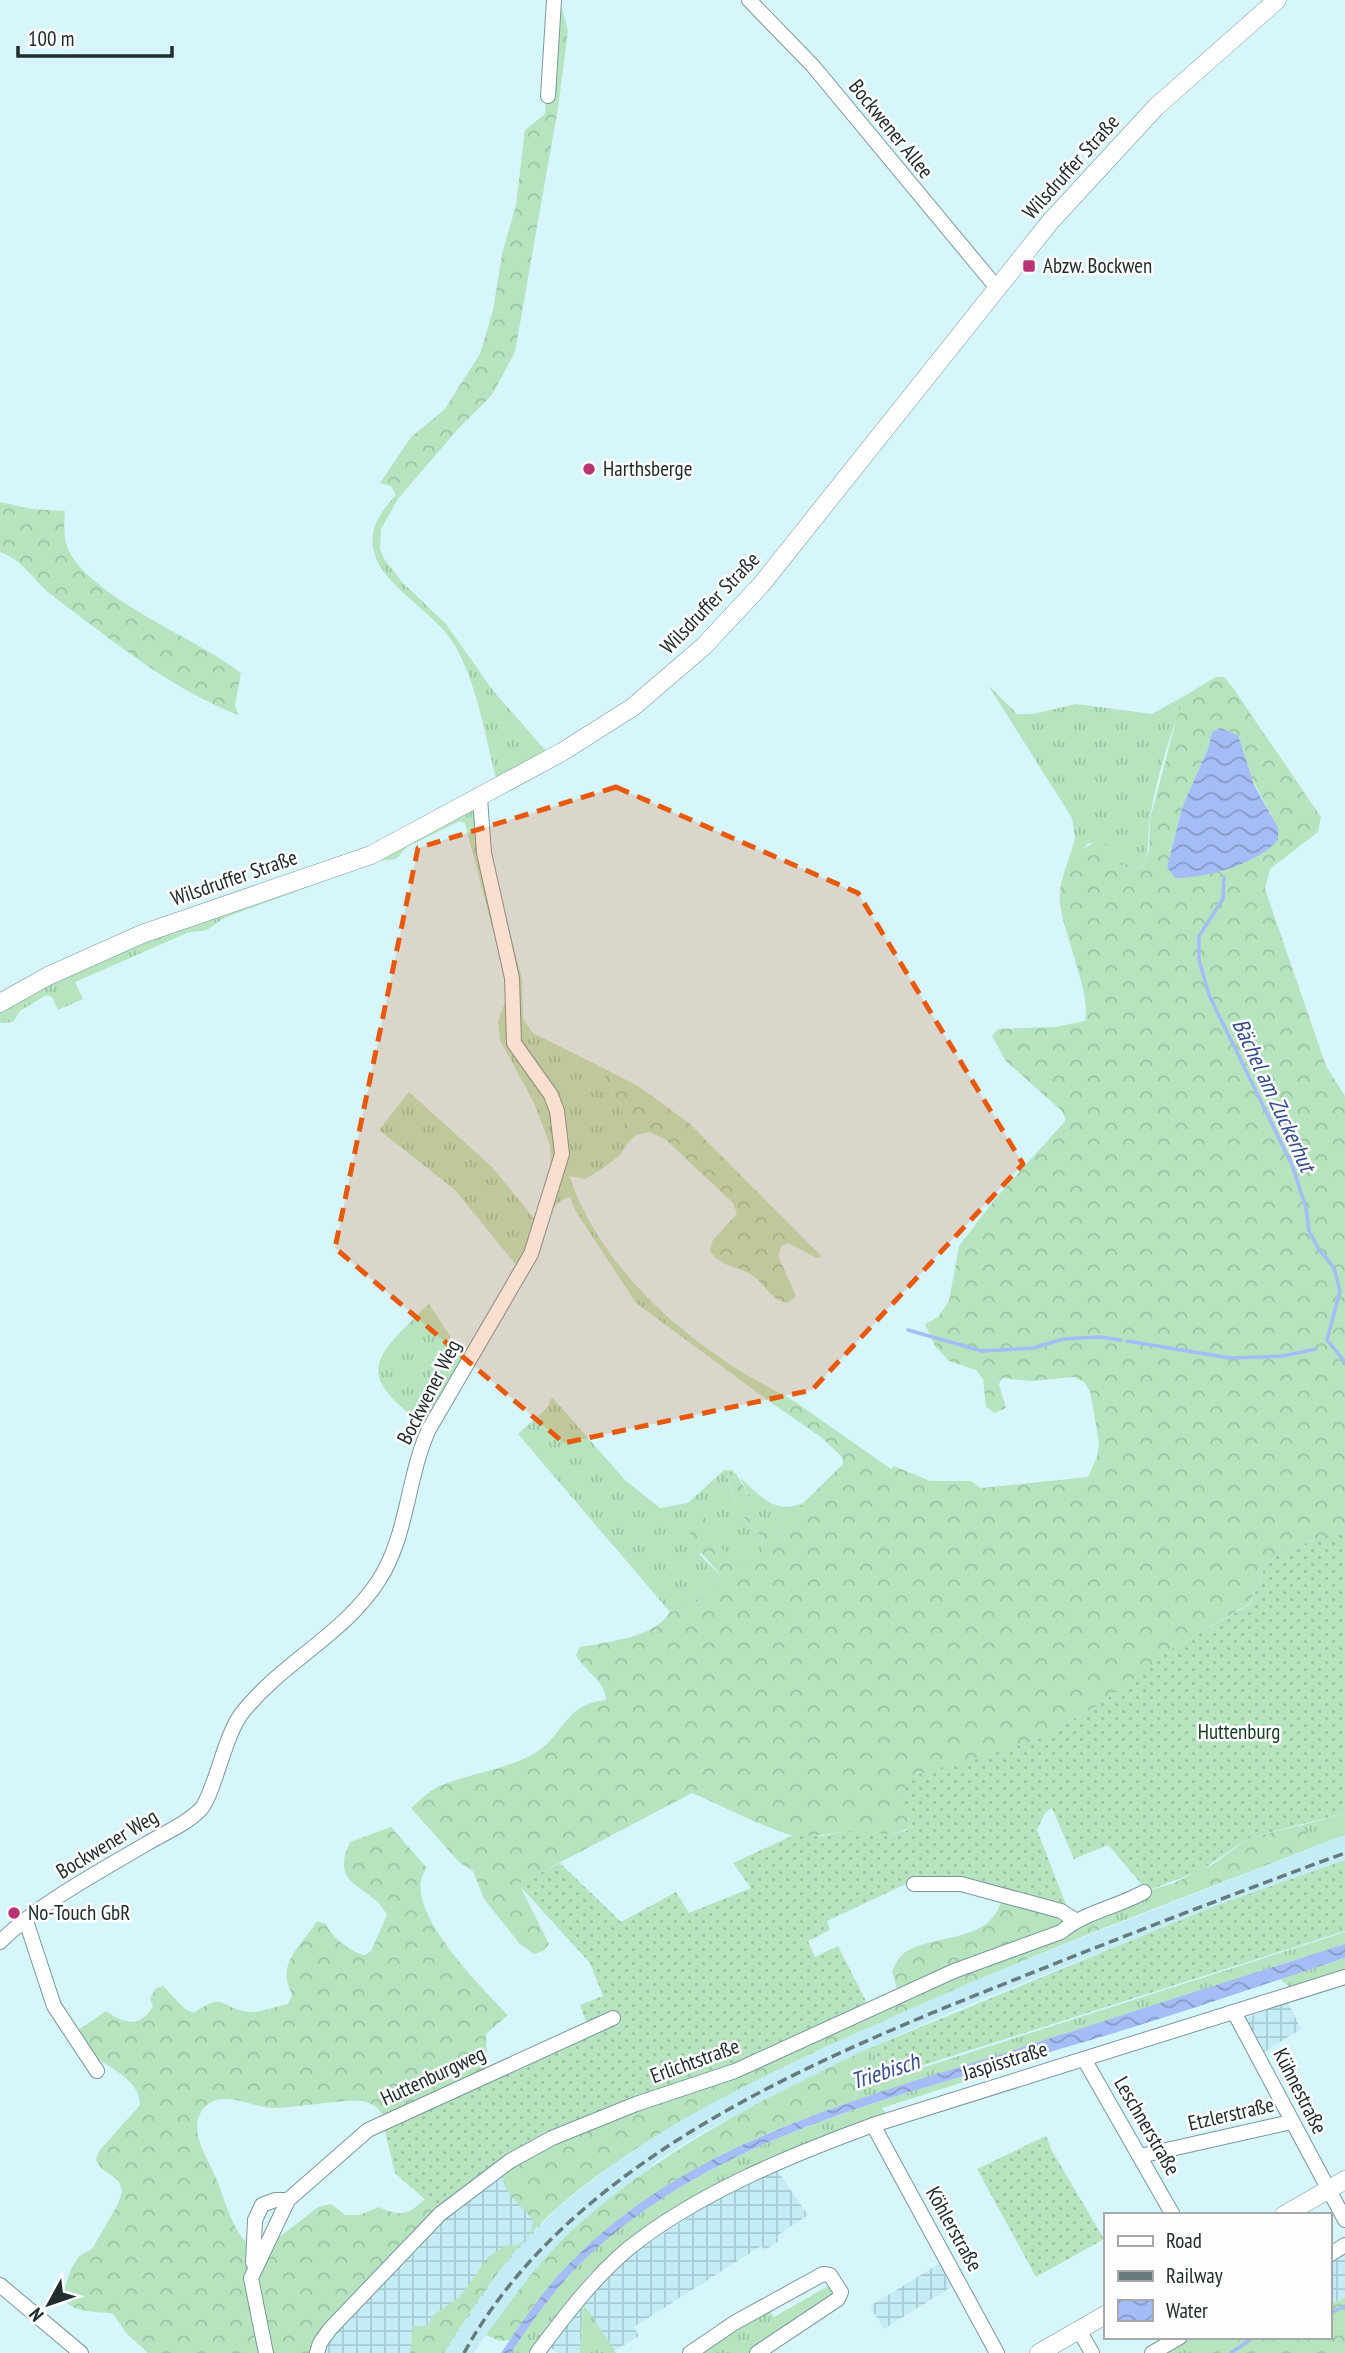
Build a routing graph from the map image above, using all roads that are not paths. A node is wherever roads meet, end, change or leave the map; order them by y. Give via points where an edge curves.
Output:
1 (554, 0) edge
2 (749, 0) edge
3 (1277, 0) edge
4 (548, 96) dead end
5 (997, 288) junction
6 (480, 798) junction
7 (0, 1003) edge
8 (914, 1884) dead end
9 (1144, 1892) dead end
10 (1075, 1920) junction
11 (26, 1921) junction
12 (0, 1941) edge
13 (1345, 1977) edge
14 (1234, 2012) junction
15 (613, 2018) dead end
16 (1084, 2059) junction
17 (97, 2071) dead end
18 (1291, 2122) junction
19 (873, 2125) junction
20 (1140, 2157) junction
21 (1345, 2180) edge
22 (1328, 2190) junction
23 (288, 2200) junction
24 (1171, 2213) edge
25 (1288, 2213) edge
26 (1345, 2220) edge
27 (251, 2278) junction
28 (0, 2285) edge
29 (1104, 2316) edge
30 (1079, 2330) junction
31 (1176, 2339) edge
32 (81, 2353) edge
33 (266, 2353) edge
34 (317, 2353) edge
35 (537, 2353) edge
36 (690, 2353) edge
37 (757, 2353) edge
38 (997, 2353) edge
39 (1039, 2353) edge
40 (1092, 2353) edge
41 (1152, 2353) edge

1 - 4 street
2 - 5 street, Bockwener Allee via 813,66
3 - 5 main road, Wilsdruffer Straße via 1156,107 1050,222
5 - 6 main road, Wilsdruffer Straße via 787,555 713,637 605,727
6 - 7 main road, Wilsdruffer Straße via 372,855 142,934
6 - 11 street, Bockwener Weg via 484,853 512,978 514,1043 551,1095 561,1137 562,1154 531,1254 429,1429 389,1560 357,1610 278,1676 240,1716 203,1808
8 - 10 street via 961,1884 1060,1911
9 - 10 street, Erlichtstraße
10 - 34 street, Erlichtstraße via 1061,1932 954,1971 735,2071 566,2131 510,2161 414,2239 330,2329
11 - 12 street, Bockwener Weg
11 - 17 street via 54,2006
13 - 14 street, Jaspisstraße
14 - 16 street, Jaspisstraße
14 - 18 street, Kühnestraße
15 - 23 street, Huttenburgweg via 368,2130
16 - 19 street, Jaspisstraße
16 - 20 street, Leschnerstraße
18 - 20 street, Etzlerstraße
18 - 22 street, Kühnestraße
19 - 35 street, Jaspisstraße via 730,2186 629,2248 572,2306
19 - 38 street, Köhlerstraße
20 - 24 street, Leschnerstraße
21 - 22 main road
22 - 25 main road
22 - 26 street, Kühnestraße
23 - 27 street, Huttenburgweg
23 - 27 street, Huttenburgweg via 262,2205 255,2220
27 - 33 street, Huttenburgweg
28 - 32 street
29 - 30 main road
30 - 39 main road
30 - 40 street
31 - 41 street
36 - 37 street via 741,2319 823,2274 830,2275 841,2292 838,2299

